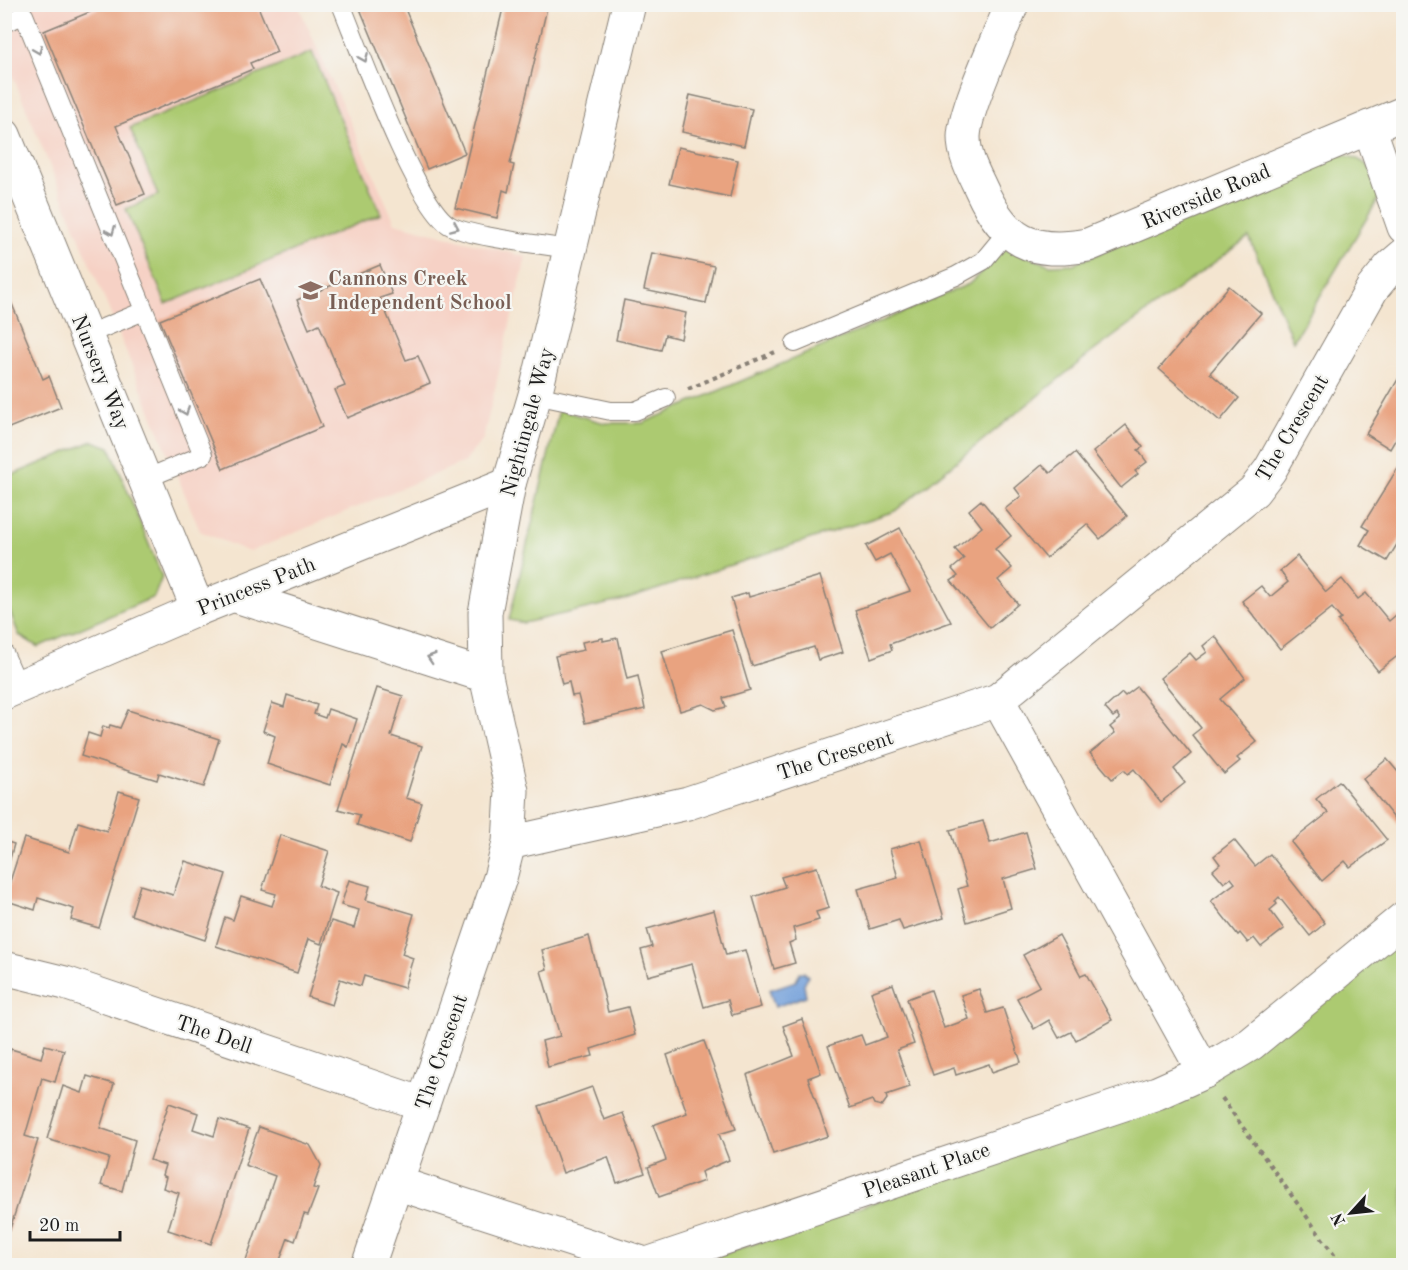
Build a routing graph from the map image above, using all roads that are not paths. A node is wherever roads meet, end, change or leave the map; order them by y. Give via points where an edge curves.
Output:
1 (341, 4) edge
2 (629, 4) edge
3 (1012, 4) edge
4 (4, 23) edge
5 (1404, 113) edge
6 (1370, 127) junction
7 (4, 135) edge
8 (1404, 227) edge
9 (1007, 232) junction
10 (570, 249) junction
11 (1404, 255) edge
12 (144, 311) junction
13 (86, 335) junction
14 (795, 343) road end
15 (535, 395) junction
16 (666, 398) road end
17 (145, 479) junction
18 (509, 484) junction
19 (233, 595) junction
20 (198, 609) junction
21 (4, 653) edge
22 (486, 676) junction
23 (12, 690) edge
24 (998, 700) junction
25 (509, 843) junction
26 (1404, 918) edge
27 (4, 968) edge
28 (1204, 1072) junction
29 (423, 1104) junction
30 (396, 1183) junction
31 (649, 1265) edge
32 (368, 1266) edge

1 -> 10 lane via 409,164 441,219 463,231
2 - 10 street, Nightingale Way
3 - 9 street via 964,136 966,158 991,210
4 -> 12 lane via 24,15
5 - 6 street, Riverside Road
6 - 8 street
6 - 9 street, Riverside Road via 1088,245 1060,250 1032,247
7 - 13 street, Nursery Way
9 - 14 lane via 983,261 956,276
10 - 15 street, Nightingale Way
11 - 24 street, The Crescent via 1372,289 1270,470 1254,491
12 - 13 lane
12 -> 17 lane via 203,455
13 - 17 street, Nursery Way
15 - 16 lane via 611,411 635,411
15 - 18 street, Nightingale Way
17 - 20 street, Nursery Way
18 - 19 street, Princess Path
18 - 22 street, Nightingale Way via 485,613
19 - 20 street, Princess Path
22 -> 19 street
20 - 23 street, Princess Path
21 - 23 lane
22 - 25 street, Nightingale Way via 512,791
24 - 25 street, The Crescent via 688,803
24 - 28 street
25 - 29 street, The Crescent
26 - 28 street, Pleasant Place via 1251,1044
27 - 29 street, The Dell via 65,983
28 - 31 street, Pleasant Place via 1157,1093
29 - 30 street, The Crescent
30 - 31 street, Pleasant Place
30 - 32 street, The Crescent

